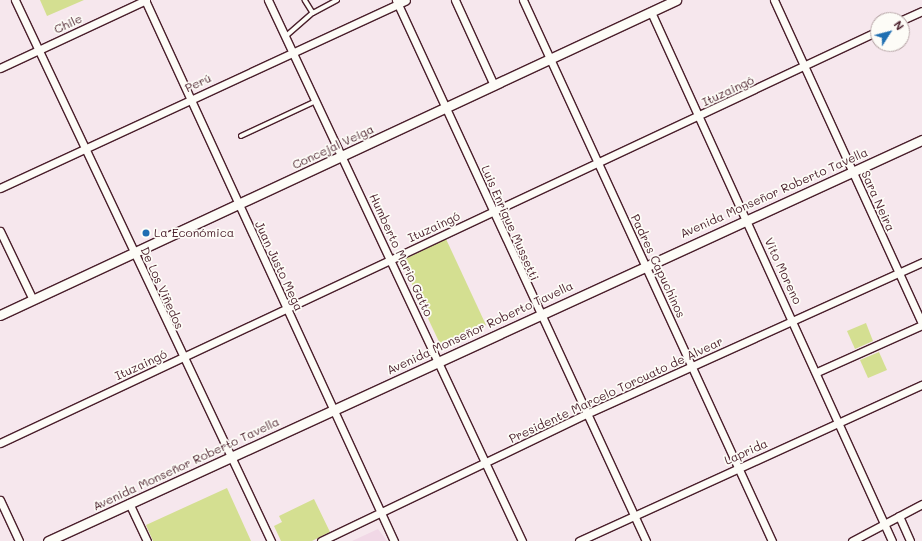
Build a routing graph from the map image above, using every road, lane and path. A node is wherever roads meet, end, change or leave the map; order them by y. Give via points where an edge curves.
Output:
1 (15, 0) edge
2 (145, 0) edge
3 (268, 0) edge
4 (305, 0) edge
5 (337, 0) edge
6 (406, 0) edge
7 (455, 0) edge
8 (523, 0) edge
9 (676, 0) edge
10 (774, 0) edge
11 (397, 2) edge
12 (922, 11) edge
13 (651, 12) junction
14 (314, 13) junction
15 (910, 16) edge
16 (870, 36) edge
17 (285, 37) junction
18 (38, 50) junction
19 (292, 51) junction
20 (551, 58) junction
21 (804, 66) junction
22 (0, 68) edge
23 (494, 85) junction
24 (190, 98) junction
25 (316, 101) junction
26 (446, 107) junction
27 (699, 117) junction
28 (242, 136) dead end
29 (922, 140) edge
30 (85, 149) junction
31 (343, 155) junction
32 (600, 162) junction
33 (852, 170) junction
34 (0, 188) edge
35 (238, 204) junction
36 (493, 212) junction
37 (747, 218) junction
38 (0, 231) edge
39 (134, 252) junction
40 (392, 259) junction
41 (922, 262) edge
42 (644, 265) junction
43 (899, 273) junction
44 (33, 300) junction
45 (286, 309) junction
46 (540, 314) junction
47 (0, 315) edge
48 (794, 321) junction
49 (922, 324) edge
50 (182, 358) junction
51 (438, 362) junction
52 (692, 365) junction
53 (818, 372) junction
54 (922, 385) edge
55 (333, 410) junction
56 (586, 414) junction
57 (840, 422) junction
58 (0, 444) edge
59 (232, 457) junction
60 (485, 463) junction
61 (740, 466) junction
62 (0, 500) edge
63 (129, 503) junction
64 (922, 504) edge
65 (380, 512) junction
66 (899, 516) junction
67 (634, 517) junction
68 (884, 523) junction
69 (19, 541) edge
70 (48, 541) edge
71 (147, 541) edge
72 (271, 541) edge
73 (321, 541) edge
74 (394, 541) edge
75 (522, 541) edge
76 (579, 541) edge
77 (646, 541) edge
78 (772, 541) edge
79 (852, 541) edge
80 (892, 541) edge
81 (910, 541) edge

1 - 18 street, De Los Viñedos
2 - 18 street, Chile
2 - 24 street, Juan Justo Mega
3 - 17 street, Humberto Mario Gatto
4 - 14 lane
5 - 14 lane
6 - 11 street, Perú
7 - 23 street
8 - 20 street, Padres Capuchinos
9 - 13 main road, Concejal Veiga
10 - 21 street, Sara Neira
11 - 19 street, Perú
11 - 26 street, Luis Enrique Mussetti
12 - 15 street
13 - 20 main road, Concejal Veiga
13 - 27 street, Vito Moreno
14 - 17 lane
16 - 21 street, Ituzaingó
17 - 19 street, Humberto Mario Gatto
18 - 22 street, Chile
18 - 30 street, De Los Viñedos
19 - 24 street, Perú
19 - 25 street, Humberto Mario Gatto
20 - 23 main road, Concejal Veiga
20 - 32 street, Padres Capuchinos
21 - 27 street, Ituzaingó
21 - 33 street, Sara Neira
23 - 26 main road, Concejal Veiga
24 - 30 street, Perú
24 - 35 street, Juan Justo Mega
25 - 28 lane
25 - 31 street, Humberto Mario Gatto
26 - 31 main road, Concejal Veiga
26 - 36 street, Luis Enrique Mussetti
27 - 32 street, Ituzaingó
27 - 37 street, Vito Moreno
29 - 33 main road, Avenida Monseñor Roberto Tavella
30 - 34 street, Perú
30 - 39 street, De Los Viñedos
31 - 35 main road, Concejal Veiga
31 - 40 street, Humberto Mario Gatto
32 - 36 street, Ituzaingó
32 - 42 street, Padres Capuchinos
33 - 37 main road, Avenida Monseñor Roberto Tavella
33 - 43 street, Sara Neira
35 - 39 main road, Concejal Veiga
35 - 45 street, Juan Justo Mega
36 - 40 street, Ituzaingó
36 - 46 street, Luis Enrique Mussetti
37 - 42 main road, Avenida Monseñor Roberto Tavella
37 - 48 street, Vito Moreno
38 - 44 street
39 - 44 main road, Concejal Veiga
39 - 50 street, De Los Viñedos
40 - 45 street, Ituzaingó
40 - 51 street, Humberto Mario Gatto
41 - 43 street, Presidente Marcelo Torcuato de Alvear
42 - 46 main road, Avenida Monseñor Roberto Tavella
42 - 52 street, Padres Capuchinos
43 - 48 street, Presidente Marcelo Torcuato de Alvear
43 - 49 street, Sara Neira
44 - 47 main road, Concejal Veiga
45 - 50 street, Ituzaingó
45 - 55 street, Juan Justo Mega
46 - 51 main road, Avenida Monseñor Roberto Tavella
46 - 56 street, Luis Enrique Mussetti
48 - 52 street, Presidente Marcelo Torcuato de Alvear
48 - 53 street, Vito Moreno
49 - 53 street
50 - 58 street, Ituzaingó
50 - 59 street, De Los Viñedos
51 - 55 main road, Avenida Monseñor Roberto Tavella
51 - 60 street, Humberto Mario Gatto
52 - 56 street, Presidente Marcelo Torcuato de Alvear
52 - 61 street, Padres Capuchinos
53 - 57 street, Vito Moreno
54 - 57 street, Laprida
55 - 59 main road, Avenida Monseñor Roberto Tavella
55 - 65 street, Juan Justo Mega
56 - 60 street, Presidente Marcelo Torcuato de Alvear
56 - 67 street, Luis Enrique Mussetti
57 - 61 street, Laprida
57 - 68 street, Vito Moreno
59 - 63 main road, Avenida Monseñor Roberto Tavella
59 - 72 street, De Los Viñedos
60 - 65 street, Presidente Marcelo Torcuato de Alvear
60 - 75 street, Humberto Mario Gatto
61 - 67 street, Laprida
61 - 78 street, Padres Capuchinos
62 - 69 street
63 - 70 main road, Avenida Monseñor Roberto Tavella
63 - 71 street
64 - 66 street
65 - 73 street, Presidente Marcelo Torcuato de Alvear
65 - 74 street, Juan Justo Mega
66 - 68 street
66 - 81 street
67 - 76 street, Laprida
67 - 77 street, Luis Enrique Mussetti
68 - 79 street
68 - 80 street, Vito Moreno

